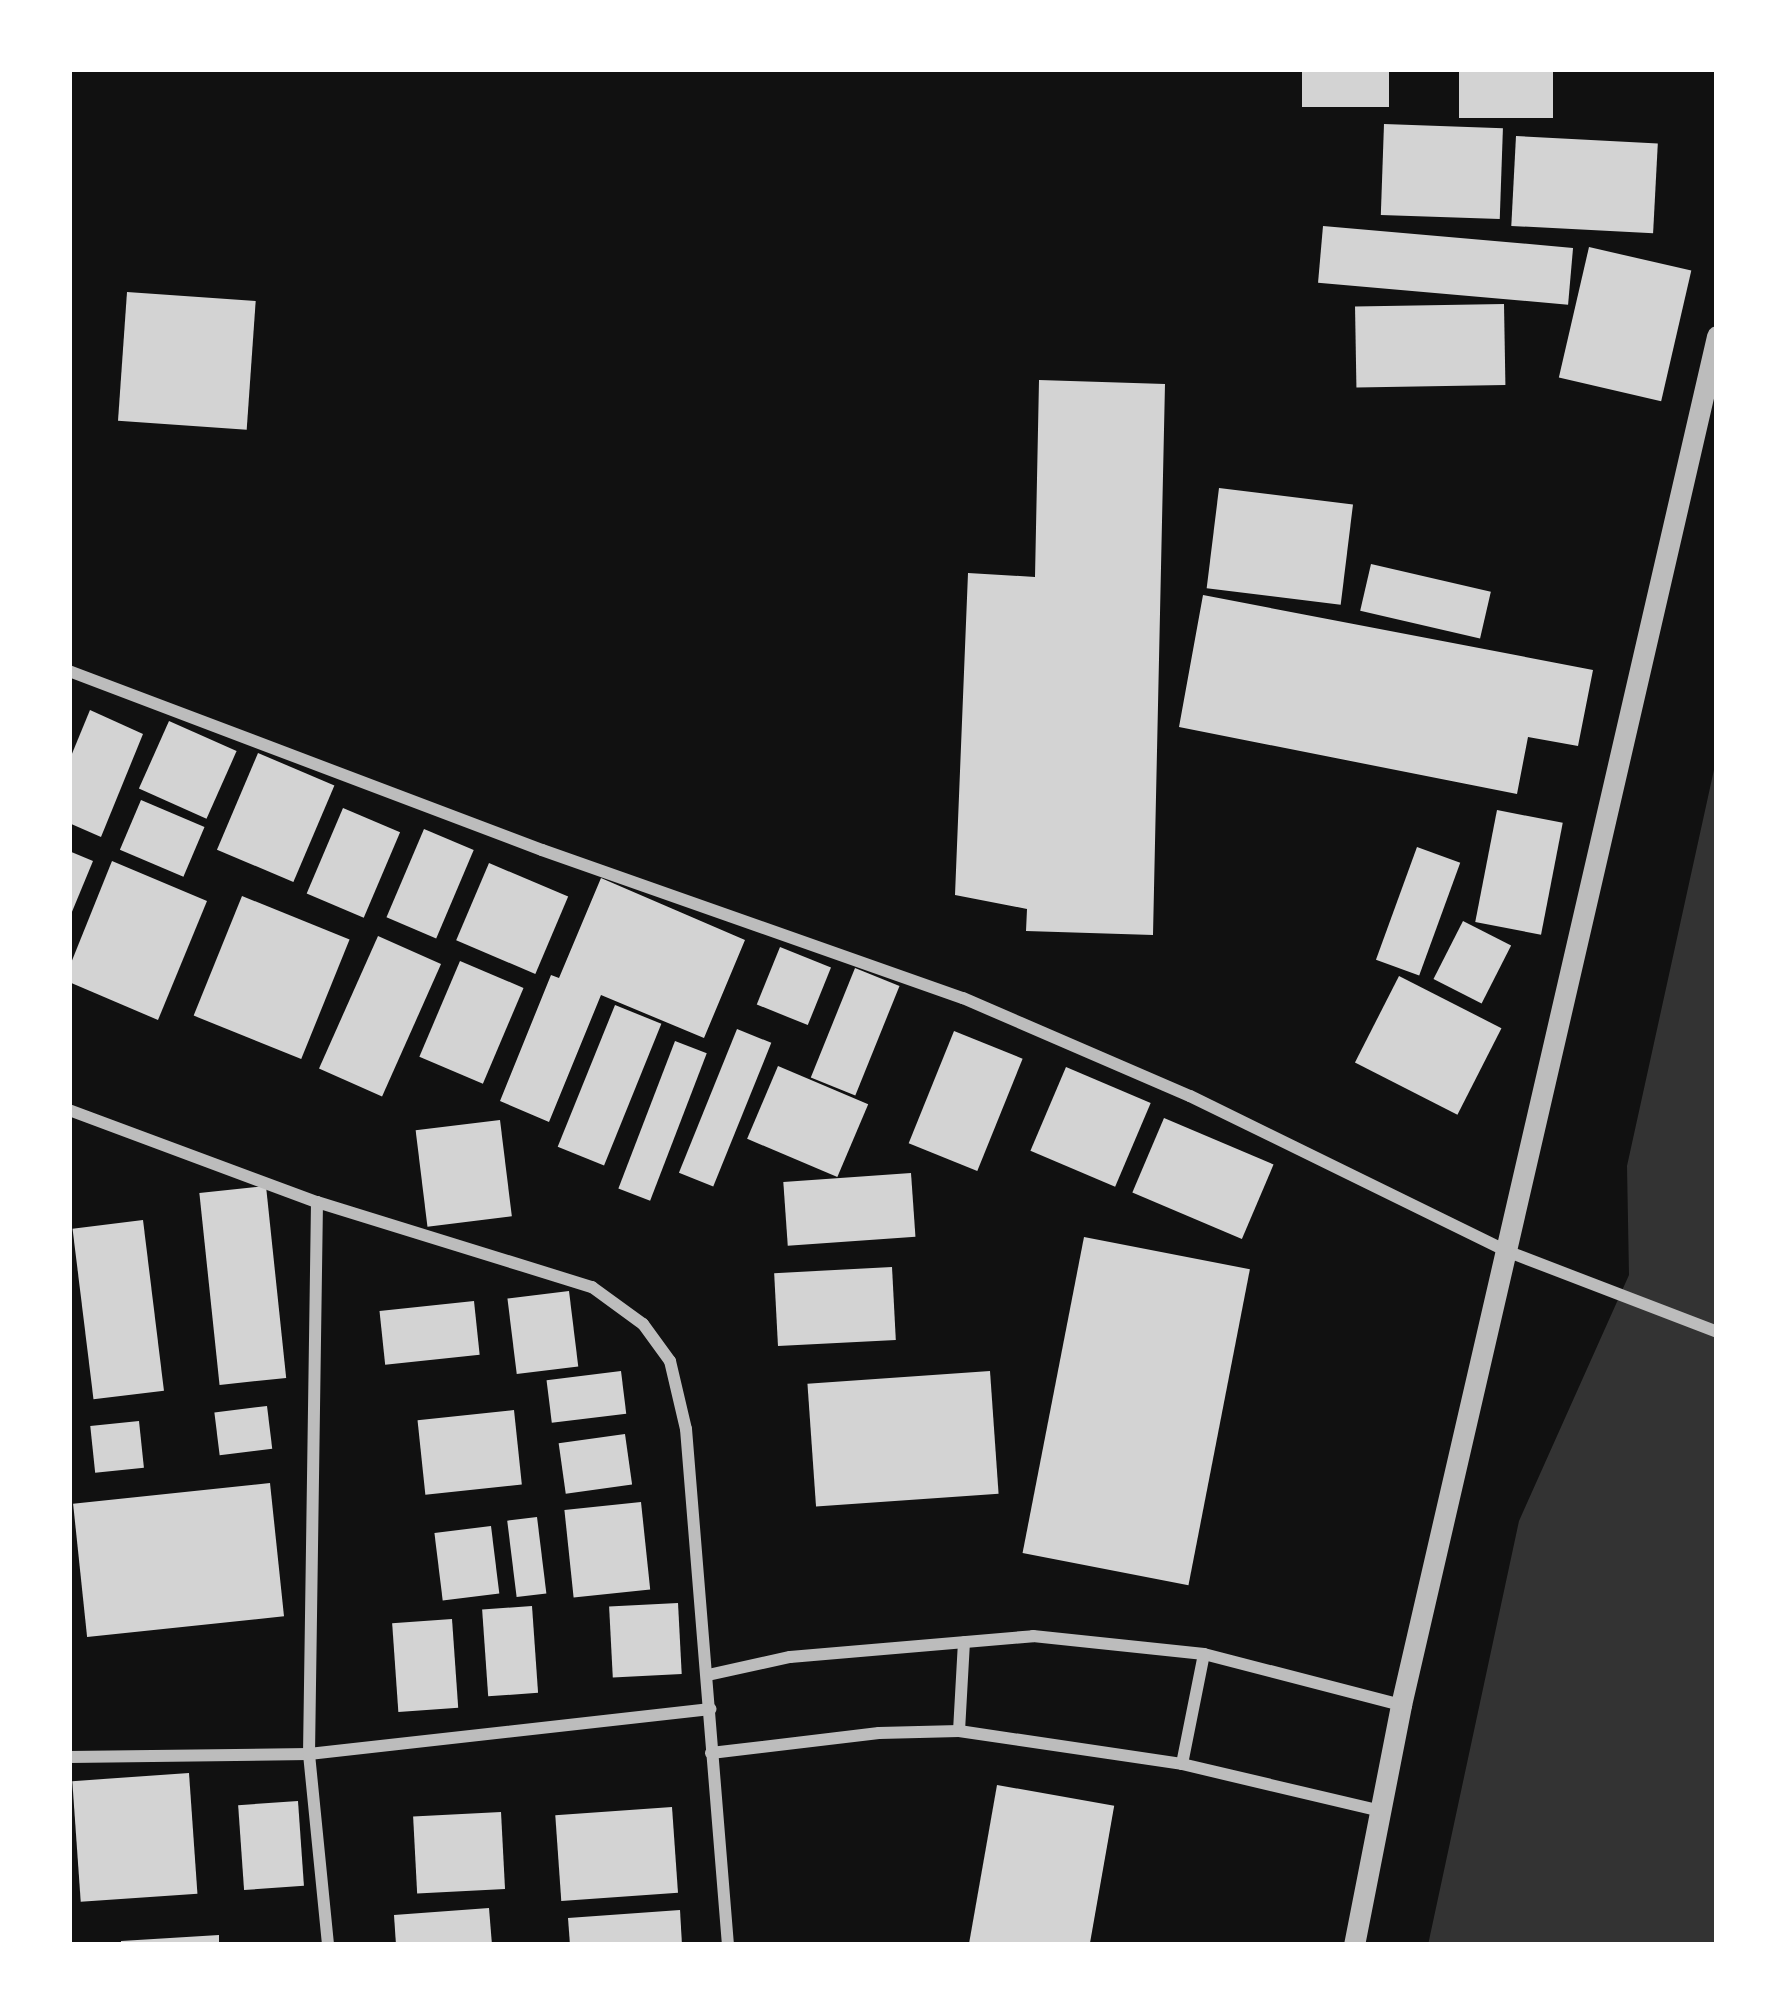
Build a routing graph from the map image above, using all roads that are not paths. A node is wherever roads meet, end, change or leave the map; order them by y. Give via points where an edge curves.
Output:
1 (1717, 336) edge
2 (69, 671) edge
3 (69, 1110) edge
4 (317, 1202) junction
5 (1508, 1252) junction
6 (1717, 1333) edge
7 (964, 1642) junction
8 (1204, 1654) junction
9 (708, 1675) junction
10 (1401, 1705) junction
11 (710, 1709) junction
12 (959, 1731) junction
13 (712, 1753) junction
14 (309, 1754) junction
15 (69, 1757) edge
16 (1182, 1764) junction
17 (1382, 1811) junction
18 (328, 1945) edge
19 (728, 1945) edge
20 (1354, 1945) edge

1 - 5 street
2 - 5 street via 963,998 1233,1116
3 - 4 street
4 - 9 street via 592,1287 644,1324 670,1361 686,1430
4 - 14 street
5 - 6 street
5 - 10 street
7 - 8 street via 1034,1636
7 - 9 street via 790,1657
7 - 12 street
8 - 10 street
8 - 16 street
9 - 11 street
10 - 17 street
11 - 13 street
11 - 14 street
12 - 13 street
12 - 16 street
13 - 19 street
14 - 15 street
14 - 18 street
16 - 17 street
17 - 20 street

